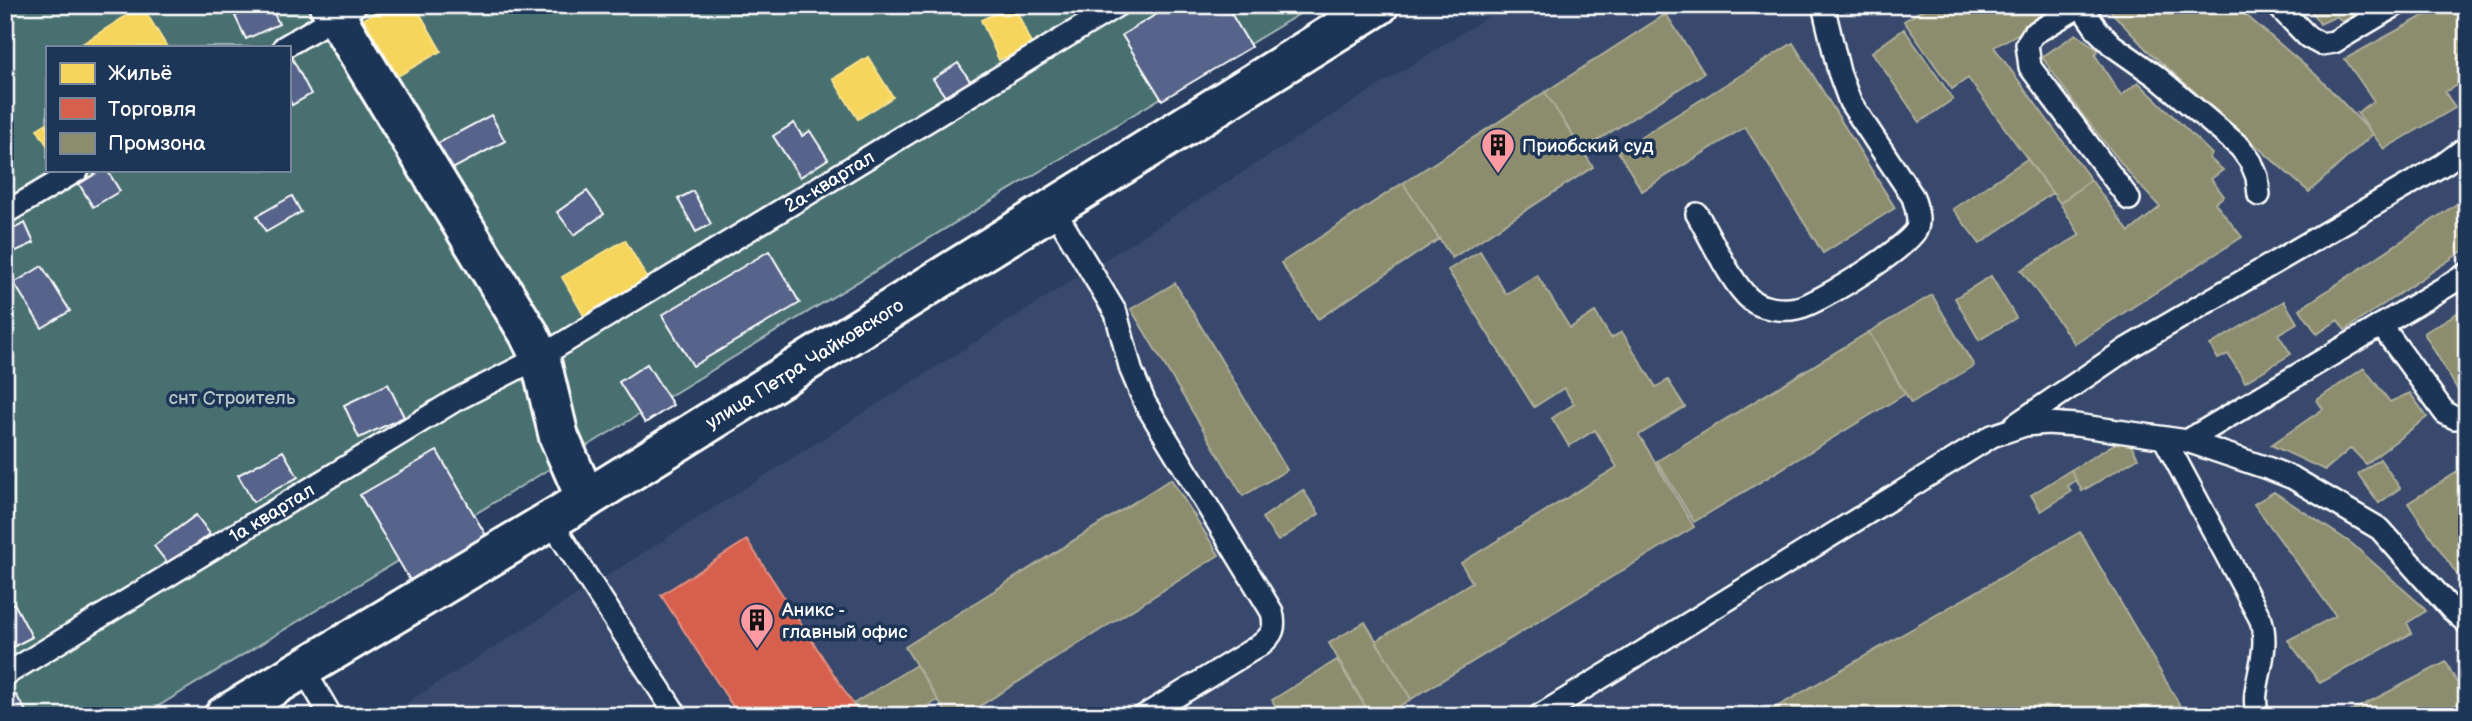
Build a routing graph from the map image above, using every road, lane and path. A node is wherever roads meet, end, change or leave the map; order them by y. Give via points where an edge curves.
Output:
1 (1118, 5) edge
2 (1380, 5) edge
3 (1823, 5) edge
4 (2277, 5) edge
5 (2396, 5) edge
6 (2080, 6) edge
7 (341, 9) edge
8 (285, 46) edge
9 (2467, 147) edge
10 (75, 172) edge
11 (2259, 195) dead end
12 (2129, 199) dead end
13 (1053, 208) junction
14 (5, 213) edge
15 (1697, 214) dead end
16 (2467, 274) edge
17 (2381, 325) junction
18 (540, 357) junction
19 (2467, 417) edge
20 (2007, 430) junction
21 (2164, 438) junction
22 (2187, 441) junction
23 (586, 499) junction
24 (550, 520) junction
25 (2467, 623) edge
26 (303, 668) junction
27 (5, 676) edge
28 (224, 716) edge
29 (331, 716) edge
30 (677, 716) edge
31 (1144, 716) edge
32 (1539, 716) edge
33 (2258, 716) edge

1 - 18 lane, 2а-квартал
2 - 13 street, улица Петра Чайковского
3 - 15 lane via 1850,102 1913,197 1918,210 1916,229 1905,244 1819,300 1800,308 1773,309 1752,302 1740,288
4 - 5 lane via 2321,44 2334,42
6 - 11 lane via 2112,45 2240,147 2257,177
6 - 12 lane via 2033,34 2027,44 2029,67
7 - 8 lane
7 - 18 street
9 - 20 lane via 2128,348
10 - 14 lane
13 - 23 street, улица Петра Чайковского
13 - 31 lane via 1116,313 1145,403 1275,624 1272,635 1260,645
16 - 17 lane
17 - 19 lane via 2445,413
17 - 22 lane
18 - 23 street via 559,437
18 - 27 lane, 1а квартал via 454,401
20 - 21 lane via 2056,424
20 - 32 lane
21 - 22 lane
21 - 33 lane via 2261,620 2265,635 2255,707
22 - 25 lane via 2293,478 2367,520
23 - 24 street, улица Петра Чайковского
24 - 26 street, улица Петра Чайковского
24 - 30 lane
26 - 28 street, улица Петра Чайковского
26 - 29 lane

